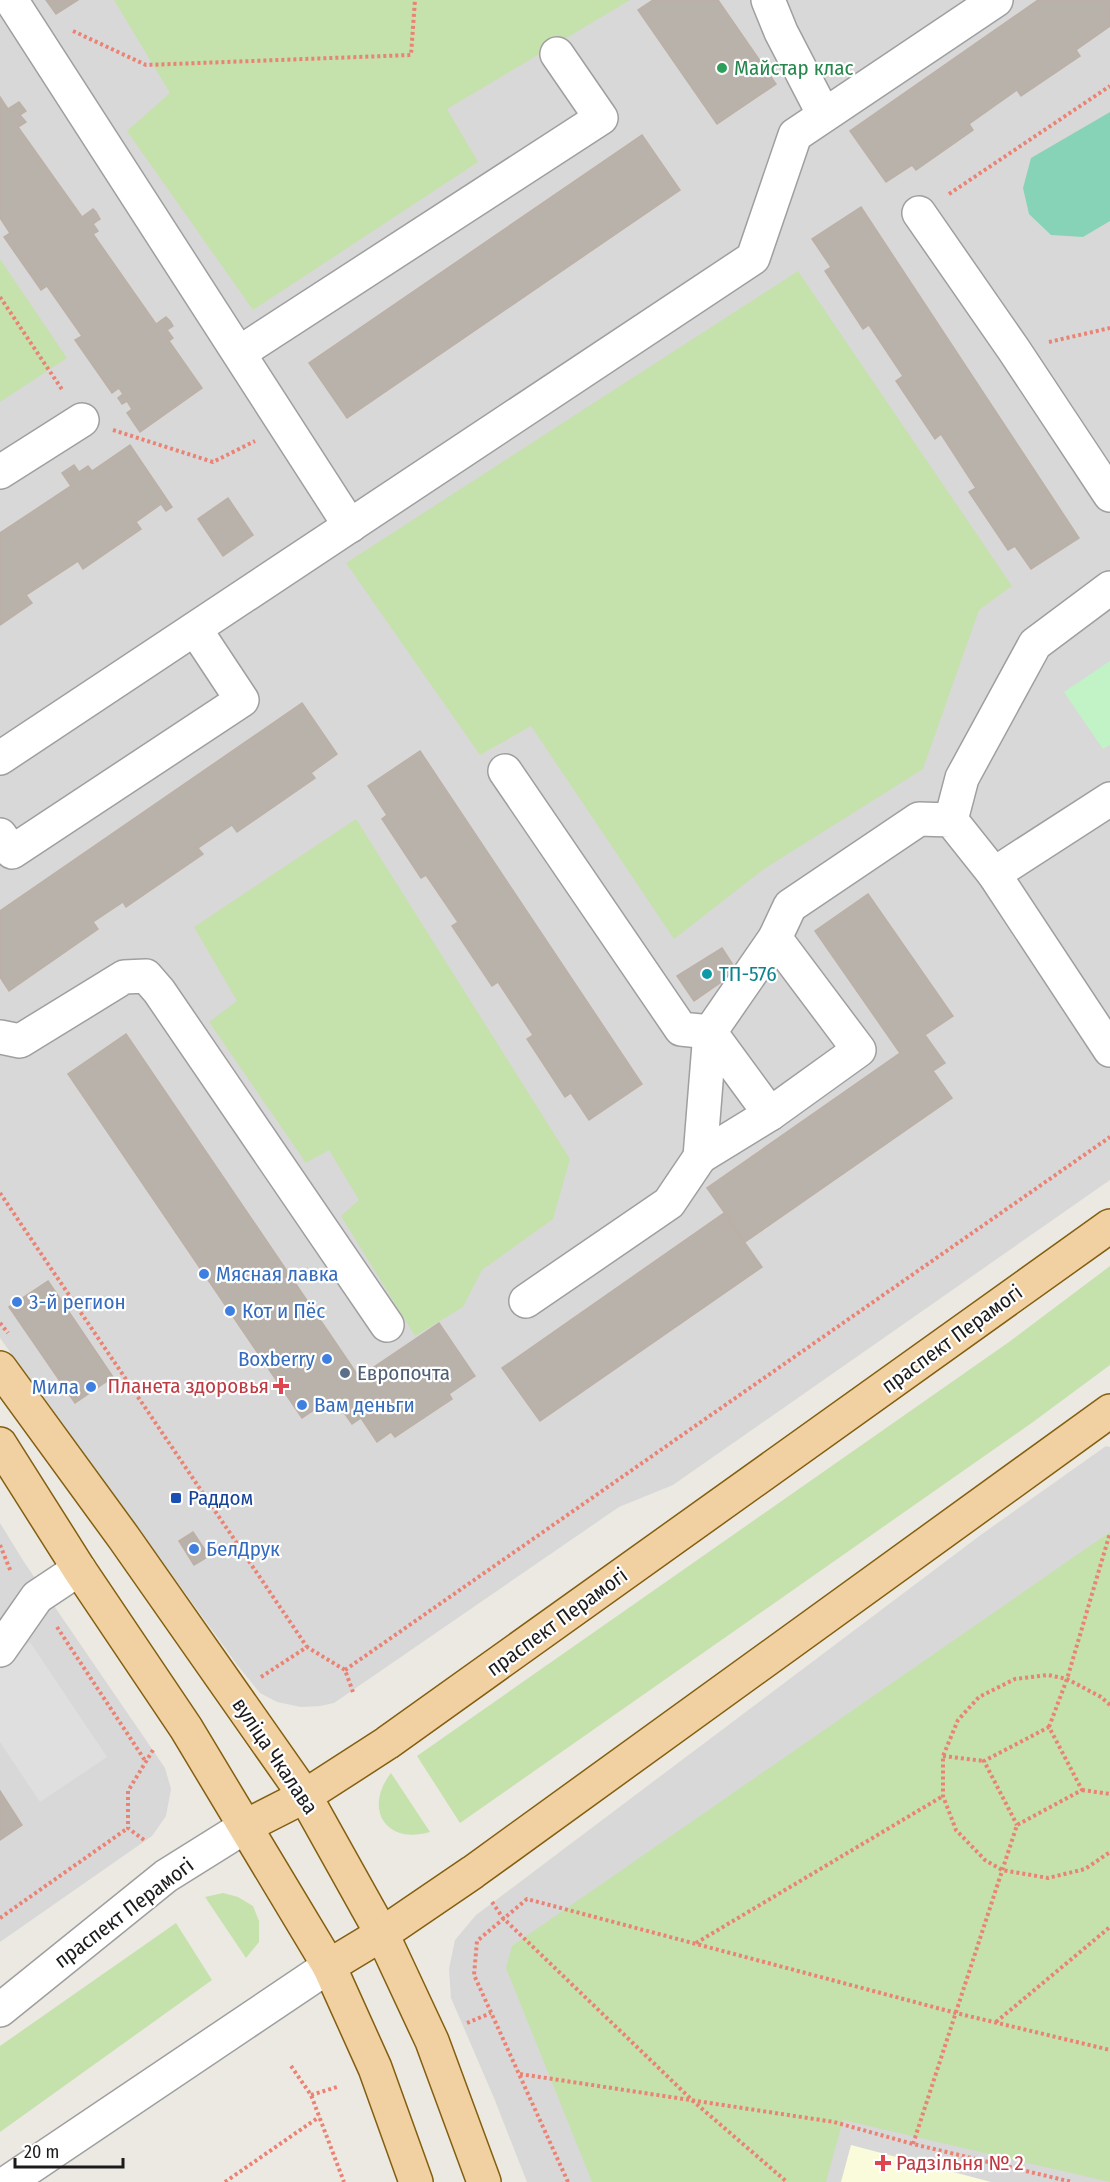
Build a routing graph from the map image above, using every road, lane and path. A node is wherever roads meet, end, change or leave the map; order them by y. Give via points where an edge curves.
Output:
1 (415, 0) edge
2 (768, 0) edge
3 (996, 0) edge
4 (13, 3) dead end
5 (64, 26) dead end
6 (557, 54) dead end
7 (1110, 86) edge
8 (824, 115) junction
9 (919, 213) joint
10 (0, 297) edge
11 (1110, 328) edge
12 (1014, 350) junction
13 (239, 353) junction
14 (82, 420) junction
15 (286, 426) junction
16 (0, 472) edge
17 (1110, 495) edge
18 (350, 526) junction
19 (1110, 588) edge
20 (195, 629) junction
21 (0, 758) edge
22 (505, 771) dead end
23 (1110, 800) edge
24 (951, 820) junction
25 (0, 835) edge
26 (993, 873) junction
27 (775, 938) junction
28 (710, 1032) junction
29 (0, 1037) edge
30 (1110, 1050) edge
31 (770, 1114) junction
32 (1110, 1137) edge
33 (700, 1157) junction
34 (0, 1193) edge
35 (1110, 1227) edge
36 (526, 1301) dead end
37 (387, 1324) dead end
38 (0, 1368) edge
39 (1110, 1411) edge
40 (0, 1444) edge
41 (1110, 1533) edge
42 (0, 1545) edge
43 (79, 1569) junction
44 (12, 1571) junction
45 (8, 1580) dead end
46 (37, 1597) junction
47 (307, 1647) junction
48 (0, 1650) edge
49 (345, 1670) junction
50 (260, 1678) dead end
51 (1067, 1679) junction
52 (352, 1692) dead end
53 (1110, 1705) edge
54 (1049, 1727) junction
55 (153, 1750) dead end
56 (943, 1756) junction
57 (984, 1761) junction
58 (146, 1762) junction
59 (1082, 1791) junction
60 (1110, 1794) edge
61 (305, 1796) junction
62 (943, 1796) junction
63 (1017, 1825) junction
64 (246, 1826) junction
65 (128, 1828) junction
66 (144, 1840) dead end
67 (1110, 1852) edge
68 (1002, 1870) junction
69 (489, 1896) dead end
70 (0, 1918) edge
71 (503, 1918) junction
72 (1110, 1927) edge
73 (382, 1934) junction
74 (696, 1943) junction
75 (329, 1966) junction
76 (0, 2010) edge
77 (491, 2013) junction
78 (956, 2013) junction
79 (996, 2022) junction
80 (467, 2024) dead end
81 (1110, 2050) edge
82 (291, 2067) dead end
83 (519, 2074) junction
84 (337, 2087) dead end
85 (311, 2095) junction
86 (693, 2101) junction
87 (319, 2117) junction
88 (913, 2144) junction
89 (8, 2182) edge
90 (225, 2182) edge
91 (344, 2182) edge
92 (416, 2182) edge
93 (484, 2182) edge
94 (568, 2182) edge
95 (787, 2182) edge
96 (1072, 2182) edge

1 - 5 path via 411,55 146,65
2 - 8 street
3 - 8 street
4 - 13 street
6 - 13 street via 601,118
7 - 9 path
8 - 18 street via 795,135 753,258
9 - 12 street
10 - 14 path
11 - 12 path
12 - 17 street
13 - 15 street
14 - 15 path via 213,462
14 - 16 street
15 - 18 street
18 - 20 street
19 - 24 street via 1035,644 962,778
20 - 21 street
20 - 25 street via 242,700 12,852
22 - 28 street via 681,1029
23 - 26 street
24 - 26 street
24 - 27 street via 919,819 790,906
26 - 30 street
27 - 28 street
27 - 31 street via 859,1050
28 - 31 street
28 - 33 street
29 - 37 street via 20,1041 124,977 146,976
31 - 33 street
32 - 49 path
33 - 36 street via 669,1203
34 - 47 path
35 - 61 main road, праспект Перамогі via 396,1737
38 - 61 main road, вуліца Чкалава
39 - 73 main road
40 - 43 main road
41 - 51 path
42 - 44 path
43 - 46 street
43 - 64 main road via 186,1728
44 - 45 path
44 - 46 path
46 - 48 street
46 - 58 path
47 - 49 path
47 - 50 path
49 - 52 path
51 - 53 path
51 - 54 path
51 - 56 path via 1048,1675 1015,1679 980,1697 958,1720
54 - 57 path
54 - 59 path
55 - 58 path
56 - 57 path
56 - 62 path
57 - 63 path
58 - 65 path via 128,1791
59 - 60 path
59 - 63 path
61 - 64 main road, праспект Перамогі
61 - 73 main road, вуліца Чкалава
62 - 68 path via 956,1830 985,1860
62 - 74 path
63 - 68 path
64 - 75 main road
64 - 76 street, праспект Перамогі via 166,1876
65 - 66 path
65 - 70 path
67 - 68 path via 1085,1869 1048,1878
68 - 78 path
69 - 71 path
71 - 74 path via 527,1899
71 - 77 path via 477,1941 474,1975
71 - 86 path
72 - 79 path
73 - 75 main road
73 - 93 main road, вуліца Чкалава via 432,2041
74 - 78 path
75 - 89 street
75 - 92 main road via 375,2068
77 - 80 path
77 - 83 path
78 - 79 path
78 - 88 path
79 - 81 path
82 - 85 path
83 - 86 path
83 - 94 path
84 - 85 path
85 - 87 path
86 - 88 path via 834,2122
86 - 95 path
87 - 90 path
87 - 91 path
88 - 96 path

